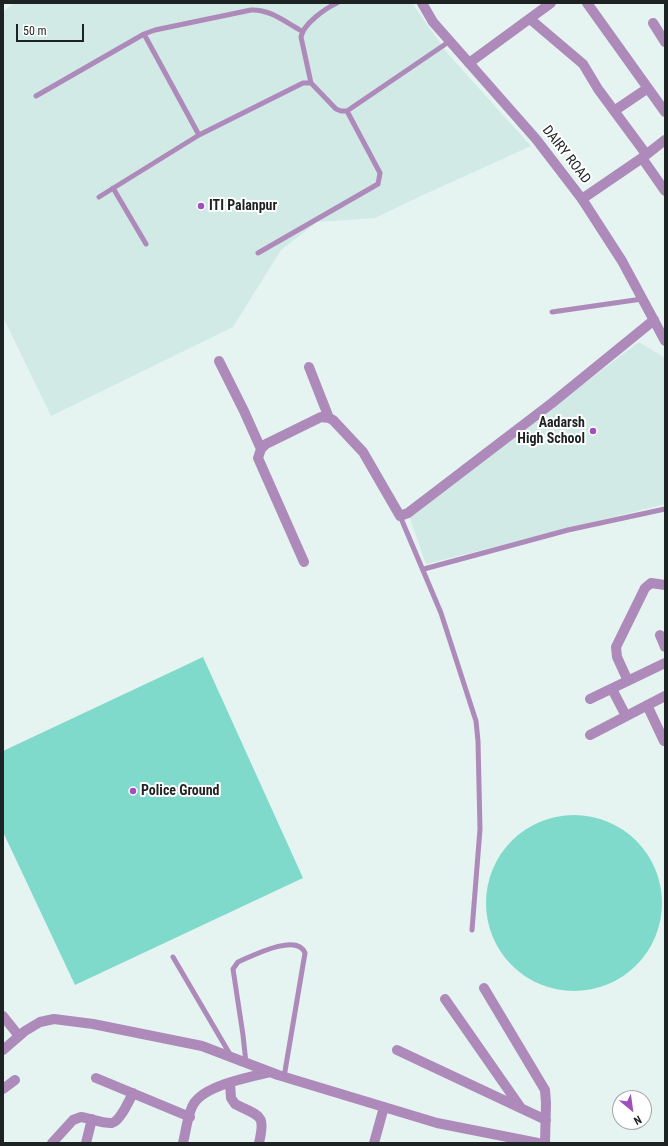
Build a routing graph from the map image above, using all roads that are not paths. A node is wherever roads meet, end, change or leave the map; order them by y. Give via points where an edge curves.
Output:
1 (338, 3) edge
2 (422, 3) edge
3 (552, 3) edge
4 (588, 3) edge
5 (530, 19) junction
6 (653, 24) dead end
7 (302, 31) junction
8 (144, 34) junction
9 (450, 41) junction
10 (665, 42) edge
11 (469, 63) junction
12 (311, 83) junction
13 (648, 88) junction
14 (36, 96) dead end
15 (347, 111) junction
16 (614, 111) junction
17 (665, 112) edge
18 (199, 135) junction
19 (665, 140) edge
20 (644, 156) junction
21 (113, 188) junction
22 (665, 192) edge
23 (99, 197) dead end
24 (582, 199) junction
25 (146, 244) dead end
26 (258, 253) dead end
27 (644, 299) junction
28 (552, 312) dead end
29 (654, 320) junction
30 (665, 341) edge
31 (218, 361) dead end
32 (309, 367) dead end
33 (329, 418) junction
34 (261, 449) junction
35 (665, 509) edge
36 (400, 516) junction
37 (304, 562) dead end
38 (424, 569) junction
39 (665, 585) edge
40 (660, 634) dead end
41 (665, 647) edge
42 (665, 663) edge
43 (628, 681) junction
44 (612, 688) junction
45 (665, 696) edge
46 (590, 699) dead end
47 (647, 705) junction
48 (626, 716) junction
49 (590, 735) dead end
50 (664, 741) dead end
51 (472, 930) dead end
52 (172, 957) dead end
53 (484, 988) dead end
54 (445, 999) dead end
55 (3, 1016) edge
56 (20, 1036) junction
57 (3, 1050) edge
58 (397, 1050) dead end
59 (233, 1058) junction
60 (246, 1063) junction
61 (270, 1072) junction
62 (284, 1077) junction
63 (96, 1078) dead end
64 (15, 1080) dead end
65 (230, 1083) junction
66 (3, 1089) edge
67 (133, 1093) junction
68 (384, 1107) junction
69 (522, 1109) junction
70 (190, 1117) junction
71 (92, 1119) junction
72 (546, 1120) junction
73 (491, 1138) edge
74 (52, 1143) edge
75 (86, 1143) edge
76 (183, 1143) edge
77 (259, 1143) edge
78 (374, 1143) edge
79 (538, 1143) edge
80 (545, 1143) edge

1 - 7 lane via 309,23
2 - 9 street, DAIRY ROAD via 433,22
3 - 5 street
4 - 13 street
5 - 11 street
5 - 16 street via 583,64
6 - 10 street
7 - 8 lane via 270,13 251,10
7 - 12 lane via 301,37
8 - 14 lane
8 - 18 lane
9 - 11 street, DAIRY ROAD
9 - 15 lane
11 - 24 street, DAIRY ROAD via 536,139
12 - 15 lane via 336,109
12 - 18 lane via 303,83
13 - 16 street
13 - 17 street
15 - 26 lane via 380,173 378,184
16 - 20 street
18 - 21 lane
19 - 20 street
20 - 22 street
20 - 24 street
21 - 23 lane
21 - 25 lane
24 - 27 street, DAIRY ROAD
27 - 28 lane
27 - 29 street, DAIRY ROAD
29 - 30 street, DAIRY ROAD
29 - 36 street via 552,403 408,513
31 - 34 street
32 - 33 street
33 - 34 street via 313,420
33 - 36 street via 363,452
34 - 37 street via 258,458
35 - 38 lane via 568,530
36 - 38 lane
38 - 51 lane via 476,721 480,830
39 - 43 street via 651,583 645,588 616,648
40 - 41 street
42 - 43 street
43 - 44 street
44 - 46 street
44 - 48 street
45 - 47 street
47 - 48 street
47 - 50 street
48 - 49 street
52 - 59 lane
53 - 72 street via 544,1090
54 - 69 street
55 - 56 street
56 - 57 street
56 - 59 street via 40,1022 54,1019 93,1024 202,1046
58 - 69 street
59 - 60 street
60 - 61 street
60 - 62 lane via 234,966 273,947 299,946 304,953
61 - 62 street
61 - 65 street
62 - 68 street
63 - 67 street
64 - 66 street
65 - 70 street via 216,1087 197,1099 192,1106
65 - 77 street via 232,1102 259,1117 262,1122
67 - 70 street
67 - 71 street via 115,1122
68 - 73 street
68 - 78 street
69 - 72 street
70 - 76 street
71 - 74 street via 81,1117 73,1120
71 - 75 street
72 - 80 street
73 - 79 street

